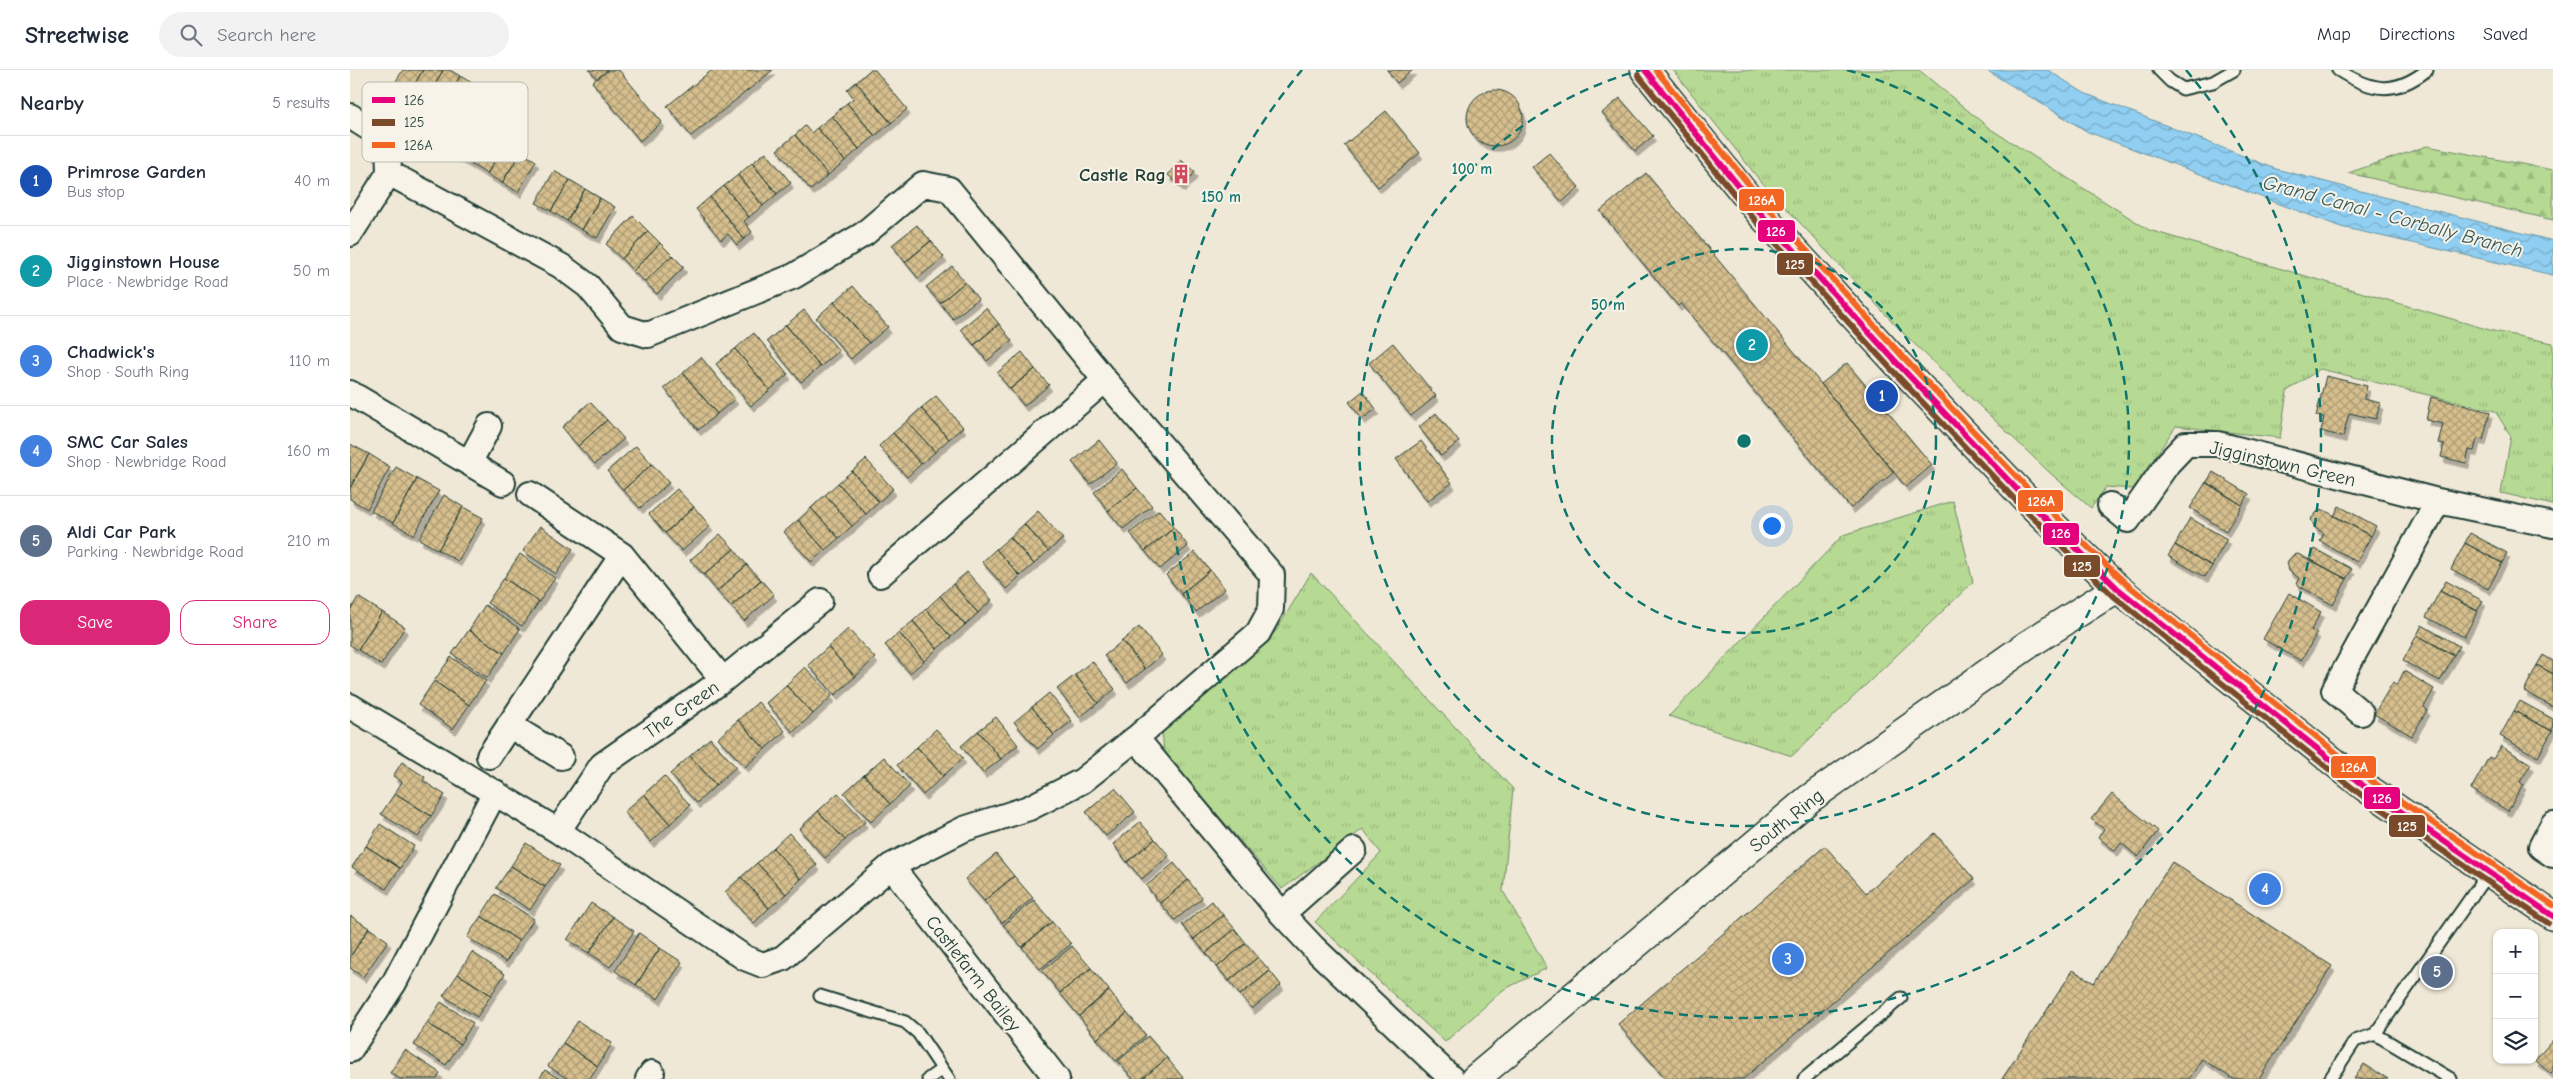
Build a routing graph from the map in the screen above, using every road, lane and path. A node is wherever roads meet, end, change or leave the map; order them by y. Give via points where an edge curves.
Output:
1 (1645, 70) edge
2 (2159, 70) edge
3 (2234, 70) edge
4 (2338, 70) edge
5 (2427, 70) edge
6 (350, 116) edge
7 (362, 124) edge
8 (389, 162) edge
9 (390, 173) junction
10 (350, 234) edge
11 (1105, 380) junction
12 (350, 393) edge
13 (489, 426) dead end
14 (468, 463) junction
15 (503, 483) dead end
16 (530, 494) dead end
17 (2438, 501) junction
18 (2110, 505) dead end
19 (2553, 525) edge
20 (622, 555) junction
21 (880, 575) dead end
22 (2117, 588) junction
23 (820, 601) dead end
24 (723, 680) junction
25 (350, 706) edge
26 (2361, 713) dead end
27 (509, 725) junction
28 (1136, 738) junction
29 (489, 756) dead end
30 (561, 757) dead end
31 (495, 792) junction
32 (2553, 824) edge
33 (558, 831) junction
34 (1354, 850) dead end
35 (2553, 855) edge
36 (891, 866) junction
37 (2488, 873) junction
38 (1282, 914) junction
39 (2553, 916) edge
40 (820, 996) dead end
41 (1901, 998) dead end
42 (357, 1025) edge
43 (2375, 1034) junction
44 (350, 1050) edge
45 (942, 1068) junction
46 (928, 1079) edge
47 (949, 1079) edge
48 (1057, 1079) edge
49 (1452, 1079) edge
50 (1475, 1079) edge
51 (1804, 1079) edge
52 (2330, 1079) edge
53 (2451, 1079) edge

1 - 22 main road via 1761,214 1812,271 2028,501
2 - 3 lane via 2183,89 2212,82
4 - 5 lane via 2359,83 2388,89 2417,78
6 - 7 street
8 - 9 street
9 - 10 street
9 - 11 street via 561,266 588,286 622,326 648,335 794,276 864,234 923,184 949,189
11 - 21 street
11 - 28 street via 1272,575 1271,609 1258,633
12 - 14 street
13 - 14 street
14 - 15 street
16 - 20 street
17 - 18 street, Jigginstown Green via 2218,444 2186,444 2168,463 2128,520
17 - 19 street, Jigginstown Green
17 - 26 street via 2334,690
20 - 24 street
20 - 27 street
22 - 37 main road via 2365,787
22 - 50 main road, South Ring via 2029,644 1810,799
23 - 24 street, The Green
24 - 33 street, The Green via 602,765
25 - 31 street
27 - 29 street
27 - 30 street
28 - 36 street via 1082,781 1029,808 964,830
28 - 38 street
31 - 33 street
31 - 42 street via 394,983
32 - 35 street via 2541,847
33 - 36 street via 745,958 763,965 783,958
34 - 38 street
36 - 48 street, Castlefarm Bailey
37 - 39 main road
37 - 43 lane
38 - 49 street
40 - 45 lane via 905,1022 918,1033
41 - 51 lane
42 - 44 street
43 - 52 lane via 2355,1041
43 - 53 lane
45 - 46 lane
45 - 47 lane

